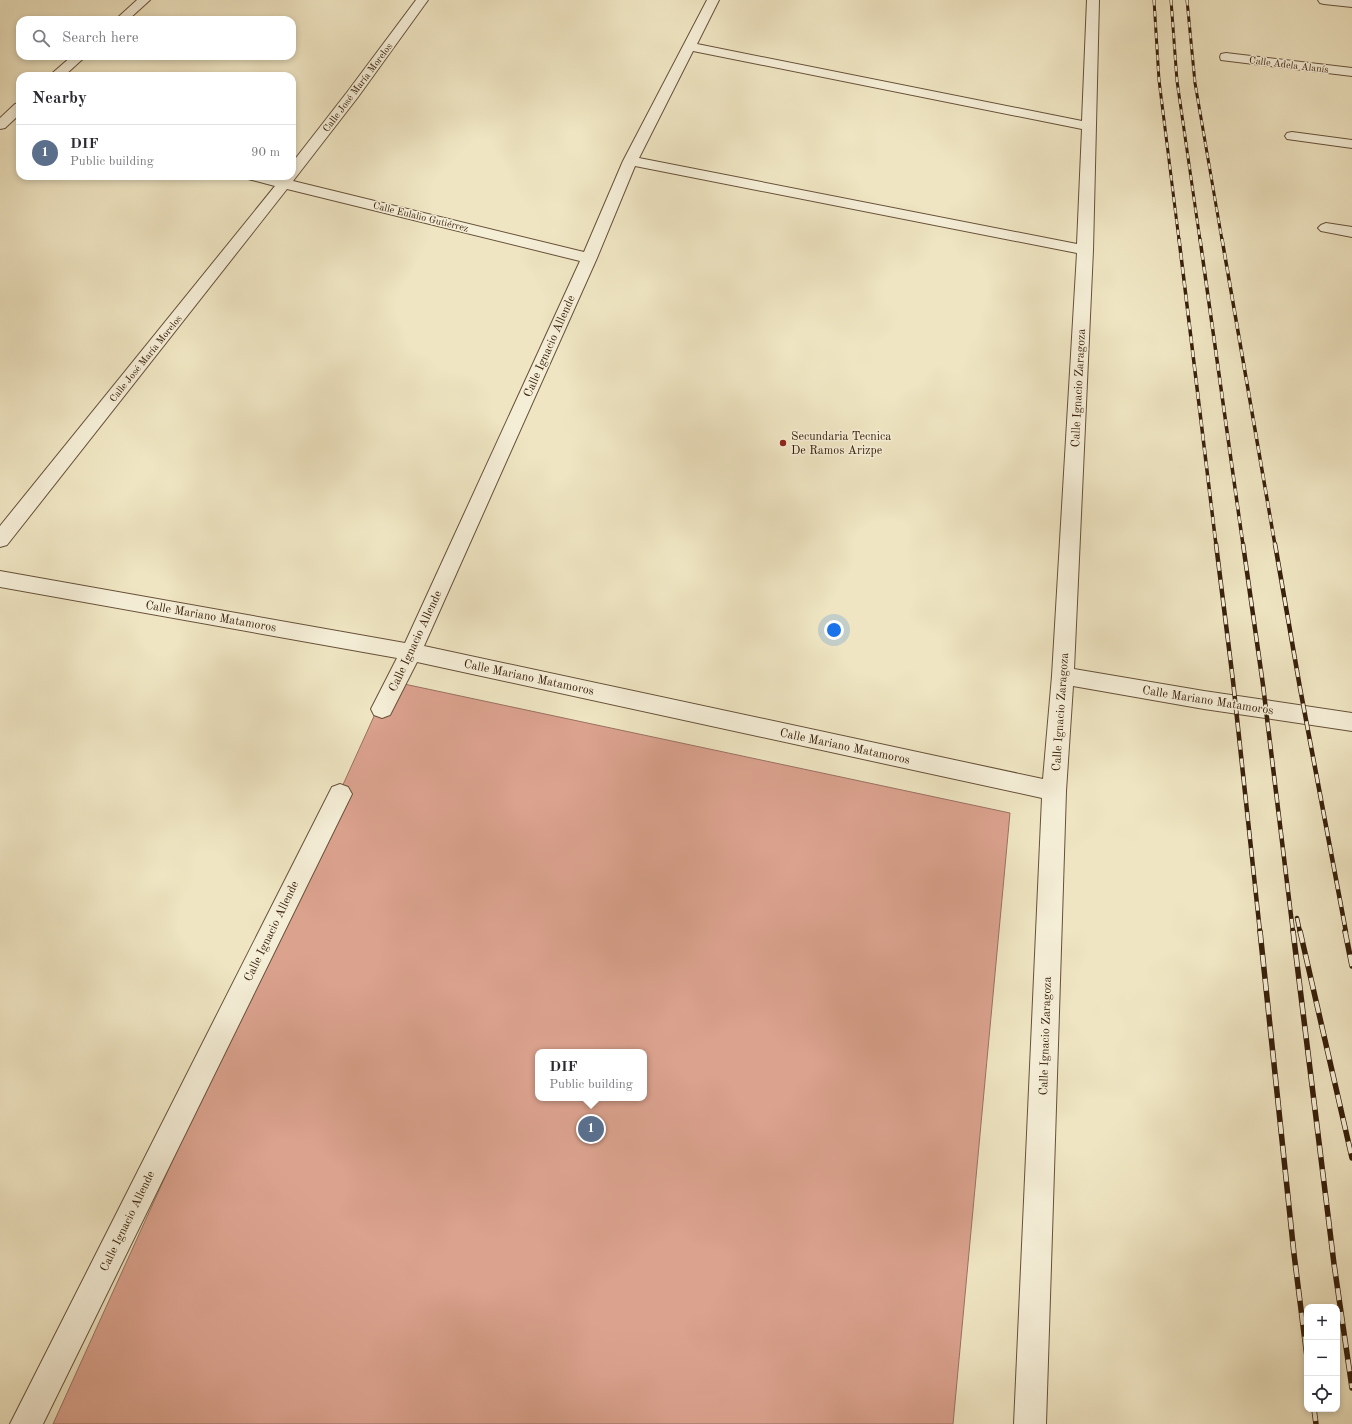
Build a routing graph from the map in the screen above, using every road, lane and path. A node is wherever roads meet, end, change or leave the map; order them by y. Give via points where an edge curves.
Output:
1 (144, 0) edge
2 (422, 0) edge
3 (713, 0) edge
4 (1093, 0) edge
5 (1324, 0) edge
6 (1352, 3) edge
7 (126, 16) edge
8 (688, 46) junction
9 (1226, 57) dead end
10 (75, 60) edge
11 (61, 72) edge
12 (1352, 72) edge
13 (16, 110) edge
14 (0, 124) edge
15 (1088, 126) junction
16 (16, 127) edge
17 (1292, 136) dead end
18 (1352, 144) edge
19 (630, 161) junction
20 (296, 168) edge
21 (296, 179) edge
22 (287, 180) edge
23 (1326, 228) dead end
24 (1352, 232) edge
25 (1085, 250) junction
26 (589, 258) junction
27 (0, 540) edge
28 (0, 579) edge
29 (410, 652) junction
30 (1064, 676) junction
31 (1352, 722) edge
32 (375, 723) edge
33 (350, 773) edge
34 (1054, 791) junction
35 (26, 1424) edge
36 (1030, 1424) edge

1 - 7 street
2 - 20 street, Calle José María Morelos
3 - 8 street, Calle Ignacio Allende
4 - 15 street, Calle Ignacio Zaragoza
5 - 6 street
8 - 15 street
8 - 19 street, Calle Ignacio Allende
9 - 12 street, Calle Adela Alanís
10 - 11 street
13 - 14 street
14 - 16 street
15 - 25 street, Calle Ignacio Zaragoza
17 - 18 street
19 - 25 street
19 - 26 street, Calle Ignacio Allende
21 - 26 street, Calle Eulalio Gutiérrez
22 - 27 street, Calle José María Morelos
23 - 24 street
25 - 30 street, Calle Ignacio Zaragoza
26 - 29 street, Calle Ignacio Allende
28 - 29 street, Calle Mariano Matamoros
29 - 32 street, Calle Ignacio Allende
29 - 34 street, Calle Mariano Matamoros
30 - 31 street, Calle Mariano Matamoros
30 - 34 street, Calle Ignacio Zaragoza
33 - 35 street, Calle Ignacio Allende
34 - 36 street, Calle Ignacio Zaragoza

